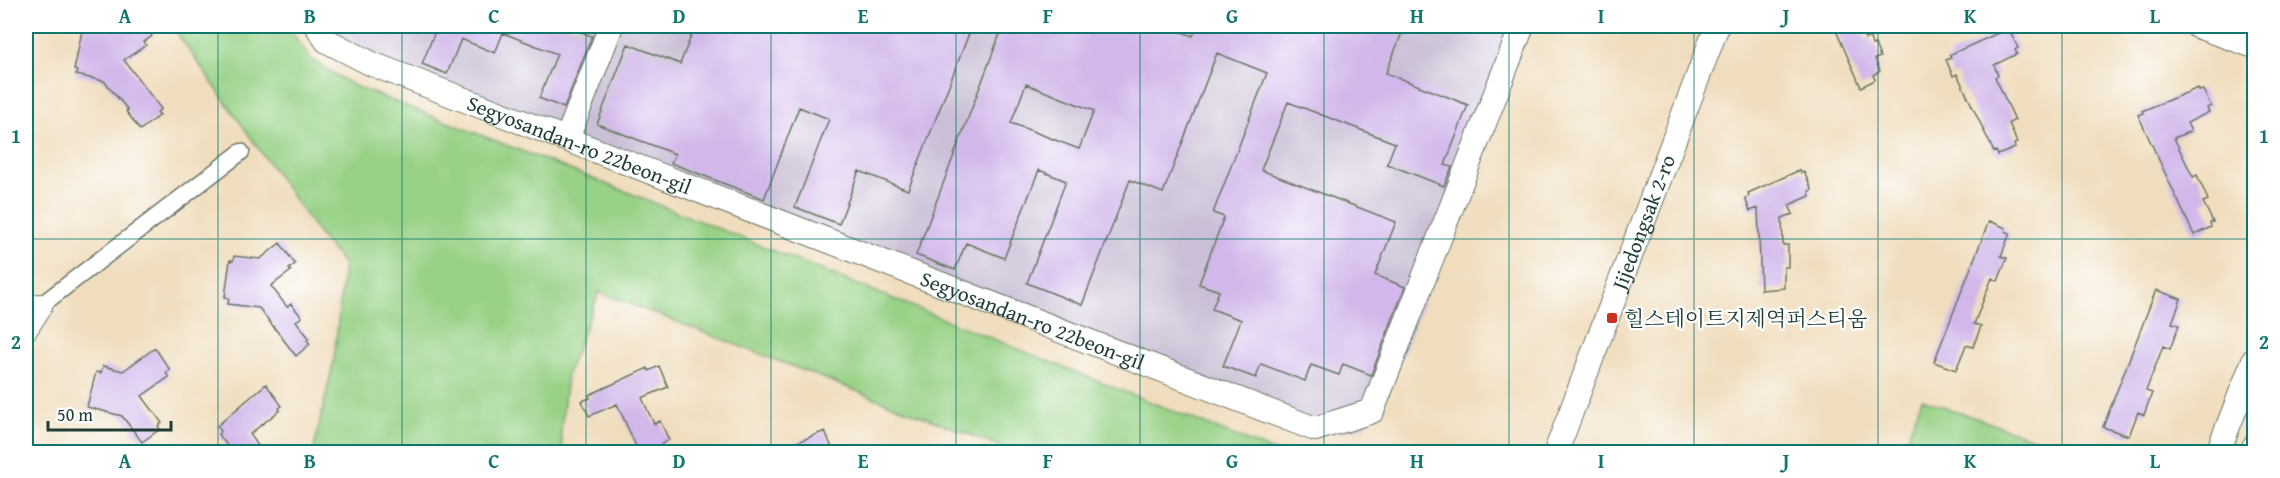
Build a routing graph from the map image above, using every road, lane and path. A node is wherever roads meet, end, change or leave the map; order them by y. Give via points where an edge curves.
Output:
1 (317, 26) edge
2 (611, 26) edge
3 (1522, 26) edge
4 (1716, 26) edge
5 (2197, 26) edge
6 (2254, 46) edge
7 (567, 139) junction
8 (241, 152) dead end
9 (40, 306) joint
10 (26, 328) edge
11 (2254, 360) edge
12 (2254, 447) edge
13 (1556, 453) edge
14 (2218, 453) edge
15 (2252, 453) edge

1 - 7 street, Segyosandan-ro 22beon-gil via 327,41 372,64
2 - 7 street
3 - 7 street, Segyosandan-ro 22beon-gil via 1372,411 1315,429
4 - 13 street, Jijedongsak 2-ro
5 - 6 street
8 - 9 street
9 - 10 street
11 - 14 street
12 - 15 street

